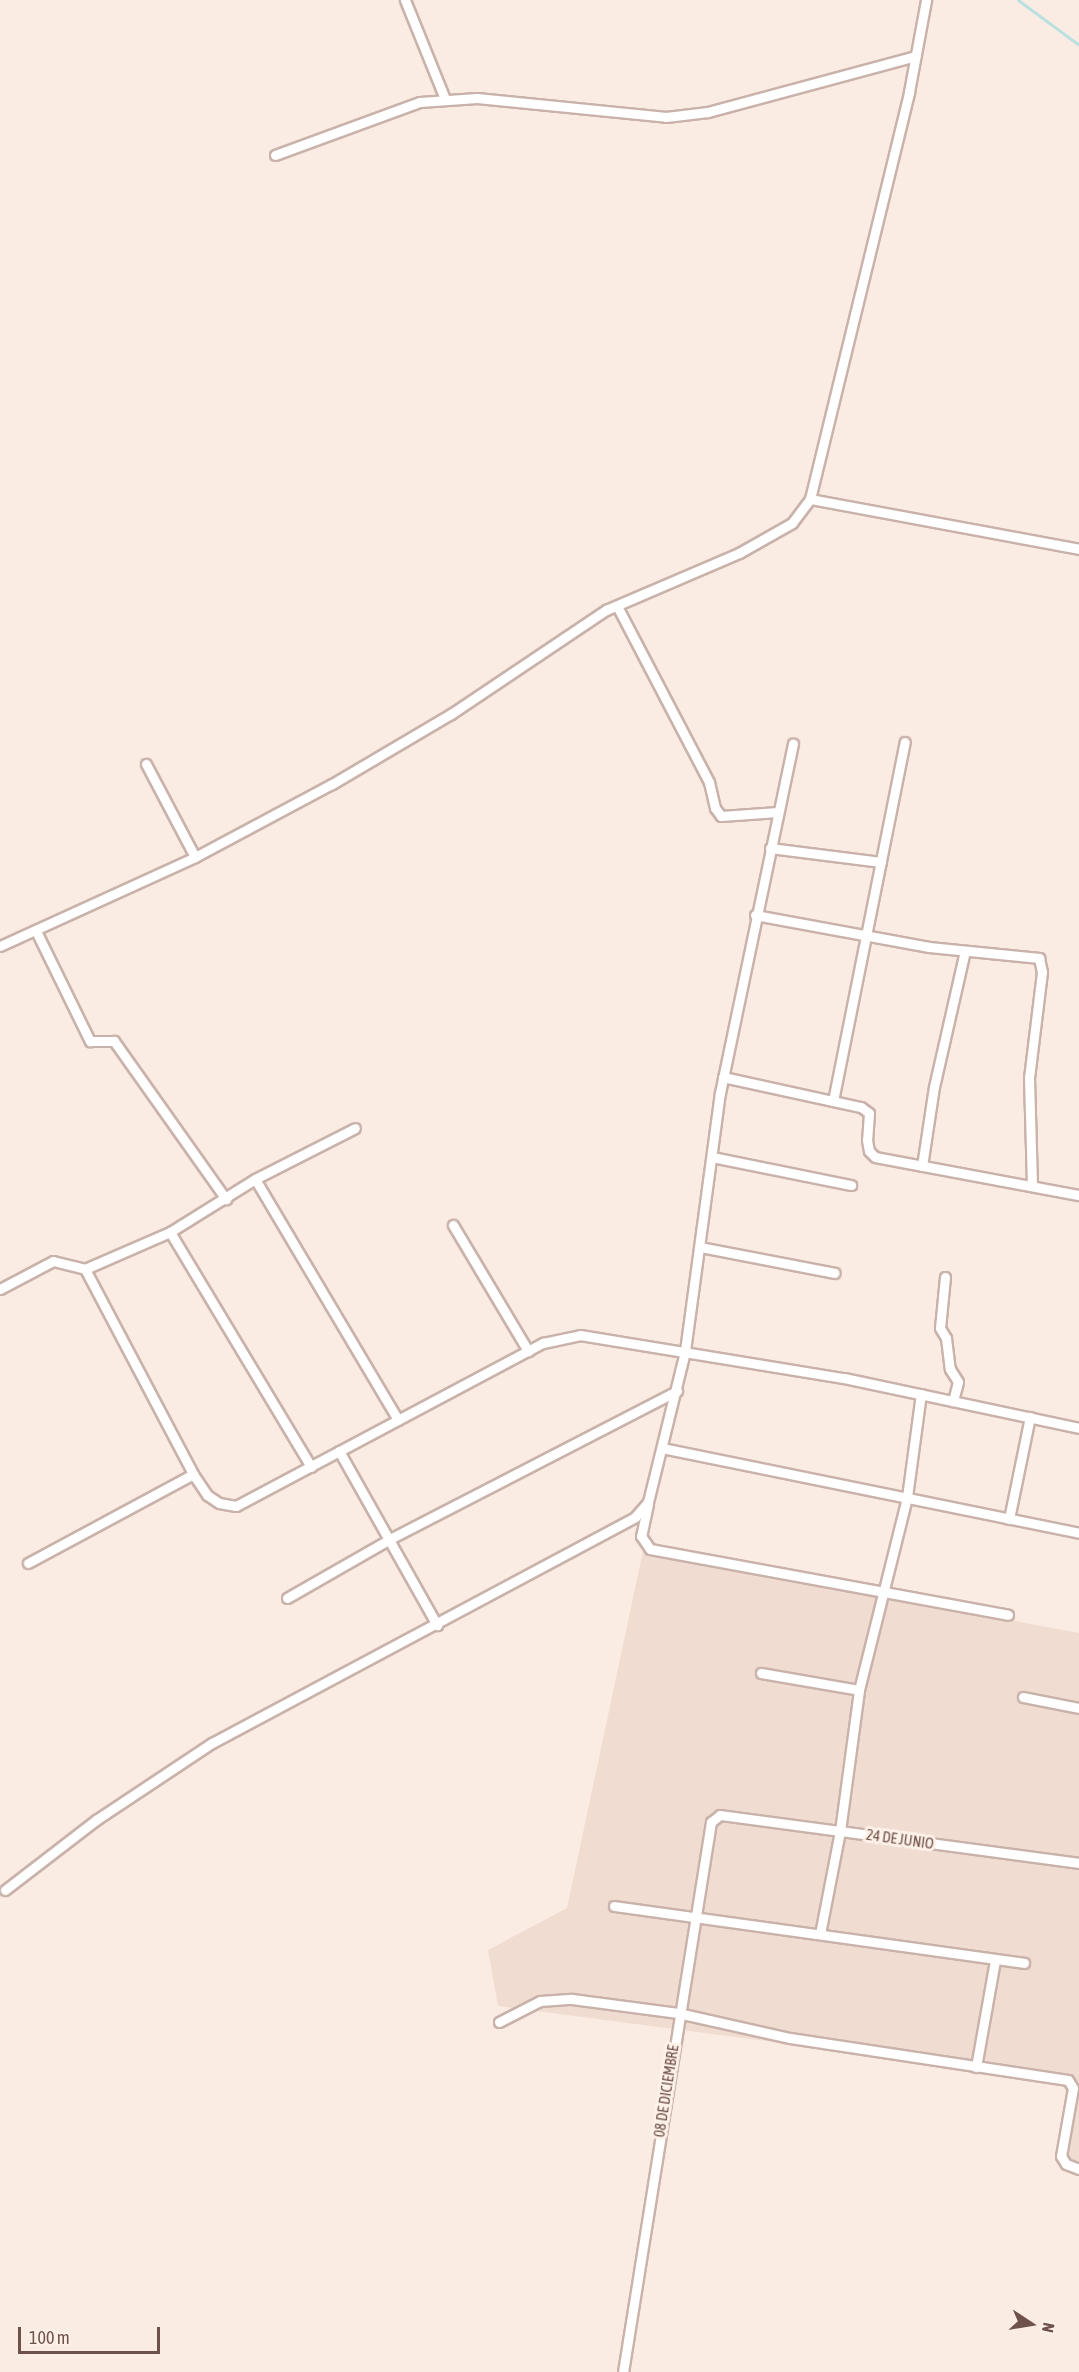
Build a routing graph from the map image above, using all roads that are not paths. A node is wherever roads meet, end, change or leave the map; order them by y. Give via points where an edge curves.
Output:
1 (405, 0) edge
2 (926, 0) edge
3 (916, 56) junction
4 (445, 99) junction
5 (275, 155) dead end
6 (810, 500) junction
7 (1079, 549) edge
8 (617, 606) junction
9 (905, 742) dead end
10 (793, 744) dead end
11 (146, 764) dead end
12 (778, 812) junction
13 (770, 848) junction
14 (195, 857) junction
15 (881, 862) junction
16 (755, 915) junction
17 (36, 931) junction
18 (866, 936) junction
19 (0, 946) edge
20 (965, 951) junction
21 (723, 1077) junction
22 (833, 1101) junction
23 (355, 1128) dead end
24 (712, 1157) junction
25 (922, 1166) junction
26 (255, 1179) junction
27 (851, 1185) dead end
28 (1032, 1186) junction
29 (1079, 1195) edge
30 (226, 1199) junction
31 (453, 1225) dead end
32 (170, 1232) junction
33 (700, 1247) junction
34 (85, 1269) junction
35 (835, 1273) dead end
36 (945, 1277) dead end
37 (0, 1289) edge
38 (528, 1351) junction
39 (685, 1351) junction
40 (677, 1390) junction
41 (921, 1395) junction
42 (954, 1401) junction
43 (1030, 1417) junction
44 (398, 1420) junction
45 (1079, 1428) edge
46 (662, 1448) junction
47 (339, 1451) junction
48 (311, 1467) junction
49 (193, 1474) junction
50 (907, 1498) junction
51 (648, 1502) junction
52 (1009, 1519) junction
53 (1079, 1533) edge
54 (390, 1539) junction
55 (28, 1563) dead end
56 (881, 1592) junction
57 (287, 1598) dead end
58 (1008, 1615) dead end
59 (437, 1625) junction
60 (761, 1673) dead end
61 (859, 1690) junction
62 (1023, 1697) dead end
63 (1079, 1708) edge
64 (720, 1815) joint
65 (840, 1831) junction
66 (1079, 1863) edge
67 (5, 1890) dead end
68 (614, 1906) dead end
69 (693, 1919) junction
70 (820, 1934) junction
71 (995, 1960) junction
72 (1024, 1964) dead end
73 (678, 2013) junction
74 (499, 2022) dead end
75 (976, 2067) junction
76 (1079, 2169) edge
77 (623, 2372) edge

1 - 4 street
2 - 3 street
3 - 4 street via 708,112 666,117 477,98
3 - 6 street
4 - 5 street via 420,102
6 - 7 street
6 - 8 street via 777,535
8 - 12 street via 709,782 715,808 729,818
8 - 14 street via 451,714 332,784
9 - 15 street
10 - 12 street
11 - 14 street
12 - 13 street
13 - 15 street
13 - 16 street
14 - 17 street
15 - 18 street
16 - 18 street
16 - 21 street
17 - 19 street
17 - 30 street via 90,1041 114,1041
18 - 20 street
18 - 22 street
20 - 25 street via 934,1087
20 - 28 street via 1039,958 1042,972 1029,1078
21 - 22 street
21 - 24 street
22 - 25 street via 869,1113 867,1140 875,1157
23 - 26 street
24 - 27 street
24 - 33 street
25 - 28 street
26 - 30 street
26 - 44 street
28 - 29 street
30 - 32 street
31 - 38 street
32 - 34 street
32 - 48 street
33 - 35 street
33 - 39 street
34 - 37 street via 53,1261
34 - 49 street
36 - 42 street via 940,1328 946,1338 950,1369 958,1382
38 - 39 street via 543,1343 580,1335
38 - 44 street
39 - 40 street
39 - 41 street
40 - 46 street
40 - 54 street
41 - 42 street
41 - 50 street
42 - 43 street
43 - 45 street
43 - 52 street
44 - 47 street
46 - 50 street
46 - 51 street
47 - 48 street
47 - 54 street
48 - 49 street via 236,1506 219,1503 207,1495
49 - 55 street
50 - 52 street
50 - 56 street
51 - 56 street via 641,1536 651,1549
51 - 59 street via 635,1517
52 - 53 street
54 - 57 street
54 - 59 street
56 - 58 street
56 - 61 street
59 - 67 street via 168,1770
60 - 61 street
61 - 65 street
62 - 63 street
64 - 65 street, 24 DE JUNIO
64 - 69 street, 08 DE DICIEMBRE via 711,1822
65 - 66 street, 24 DE JUNIO
65 - 70 street
68 - 69 street
69 - 70 street
69 - 73 street, 08 DE DICIEMBRE
70 - 71 street
71 - 72 street
71 - 75 street
73 - 74 street via 551,1998
73 - 75 street via 790,2038
73 - 77 street, 08 DE DICIEMBRE
75 - 76 street via 1069,2081 1073,2088 1060,2156 1066,2164

